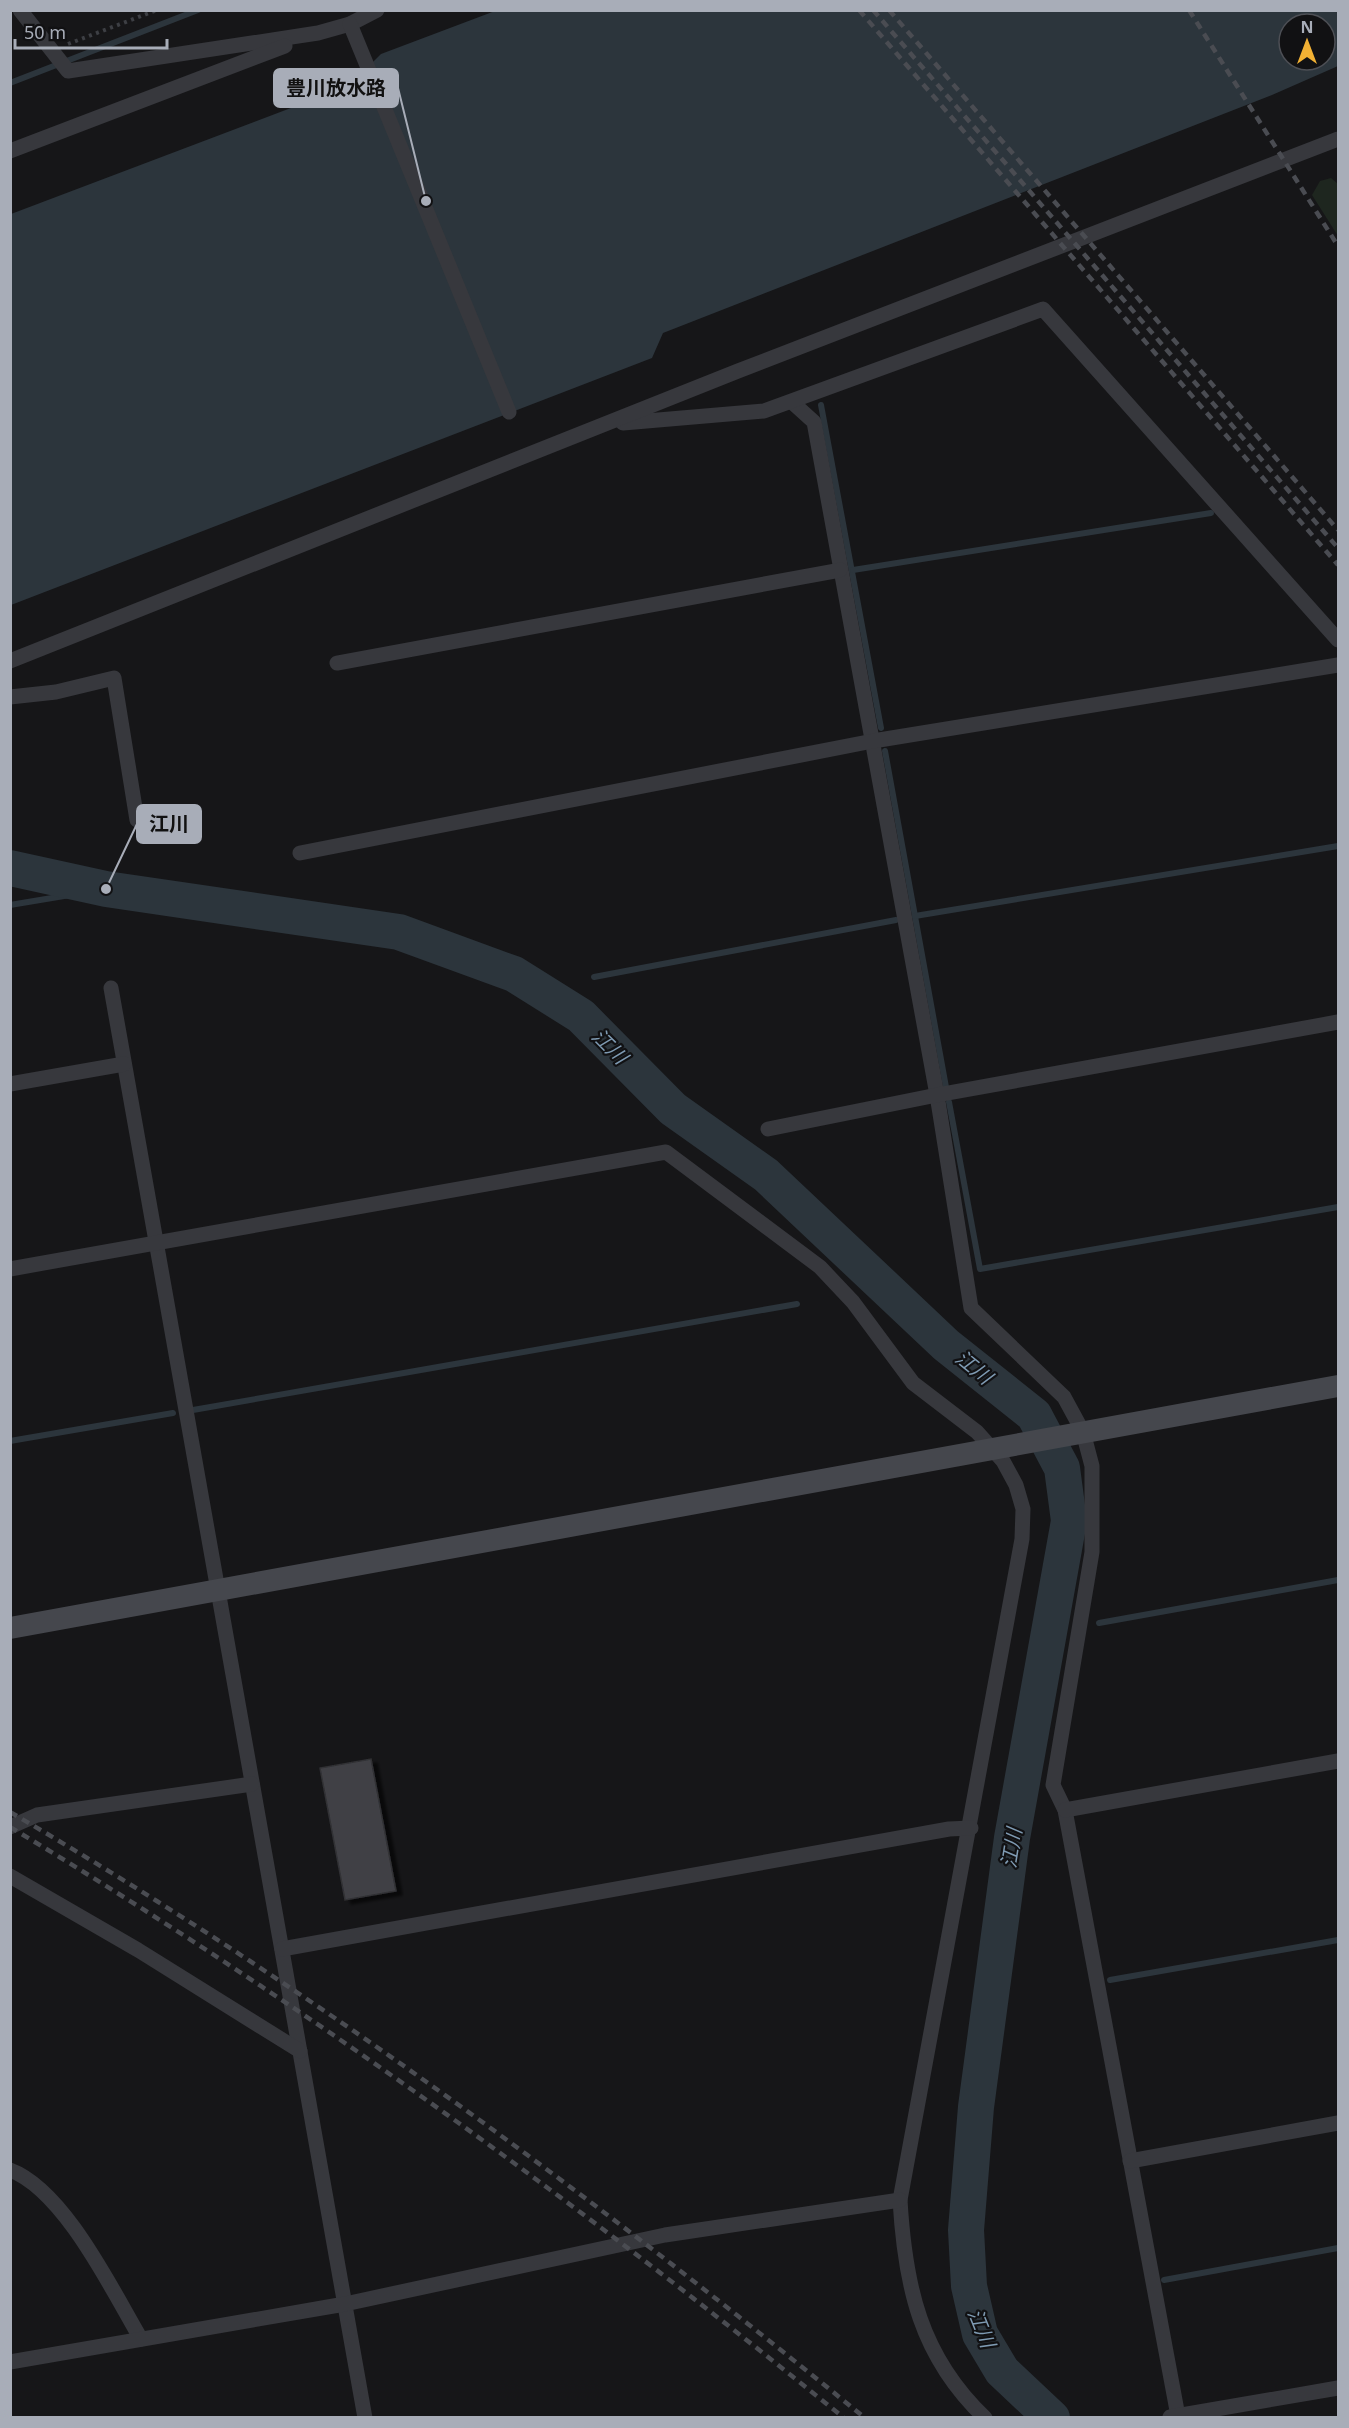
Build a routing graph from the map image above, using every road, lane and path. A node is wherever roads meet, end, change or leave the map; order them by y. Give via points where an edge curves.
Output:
1 (20, 10) edge
2 (157, 10) edge
3 (377, 10) edge
4 (352, 29) junction
5 (318, 33) junction
6 (53, 49) junction
7 (1338, 139) edge
8 (10, 151) edge
9 (793, 403) junction
10 (509, 412) dead end
11 (608, 424) junction
12 (840, 570) junction
13 (1338, 640) edge
14 (10, 661) edge
15 (337, 663) dead end
16 (1338, 665) edge
17 (10, 697) edge
18 (873, 741) junction
19 (137, 820) dead end
20 (300, 853) dead end
21 (111, 988) dead end
22 (1338, 1022) edge
23 (124, 1064) junction
24 (10, 1084) edge
25 (937, 1095) junction
26 (768, 1129) dead end
27 (156, 1245) junction
28 (10, 1269) edge
29 (1338, 1386) edge
30 (1080, 1433) junction
31 (998, 1448) junction
32 (218, 1591) junction
33 (10, 1628) edge
34 (1338, 1761) edge
35 (252, 1784) junction
36 (1065, 1810) junction
37 (10, 1827) edge
38 (971, 1828) junction
39 (10, 1876) edge
40 (282, 1949) junction
41 (300, 2051) junction
42 (1338, 2123) edge
43 (1130, 2161) junction
44 (10, 2170) edge
45 (900, 2200) junction
46 (345, 2304) junction
47 (141, 2339) junction
48 (10, 2362) edge
49 (1338, 2388) edge
50 (1173, 2417) edge
51 (365, 2418) edge
52 (985, 2418) edge

1 - 6 street
2 - 6 path
3 - 4 street
4 - 5 street
4 - 10 street
5 - 6 street via 68,71
5 - 8 street
7 - 11 street
9 - 11 street via 764,411
9 - 12 street via 813,422
9 - 13 street via 1043,309
11 - 14 street
12 - 15 street
12 - 18 street
16 - 18 street
17 - 19 street via 56,692 114,678
18 - 20 street
18 - 25 street
21 - 23 street
22 - 25 street
23 - 24 street
23 - 27 street
25 - 26 street
25 - 30 street via 970,1308 1064,1397
27 - 28 street
27 - 31 street via 666,1152 820,1267 853,1302 913,1383
27 - 32 street
29 - 30 street
30 - 31 street
30 - 36 street via 1092,1466 1092,1552 1053,1785
31 - 32 street
31 - 38 street via 1023,1509 1022,1539
32 - 33 street
32 - 35 street
34 - 36 street
35 - 37 street via 37,1815
35 - 40 street
36 - 43 street
38 - 40 street
38 - 45 street
39 - 41 street
40 - 41 street
41 - 46 street
42 - 43 street
43 - 50 street
44 - 47 street via 22,2174 65,2213
45 - 46 street via 665,2235
45 - 52 street via 903,2253 919,2321 936,2359
46 - 47 street
46 - 51 street
47 - 48 street
49 - 50 street

